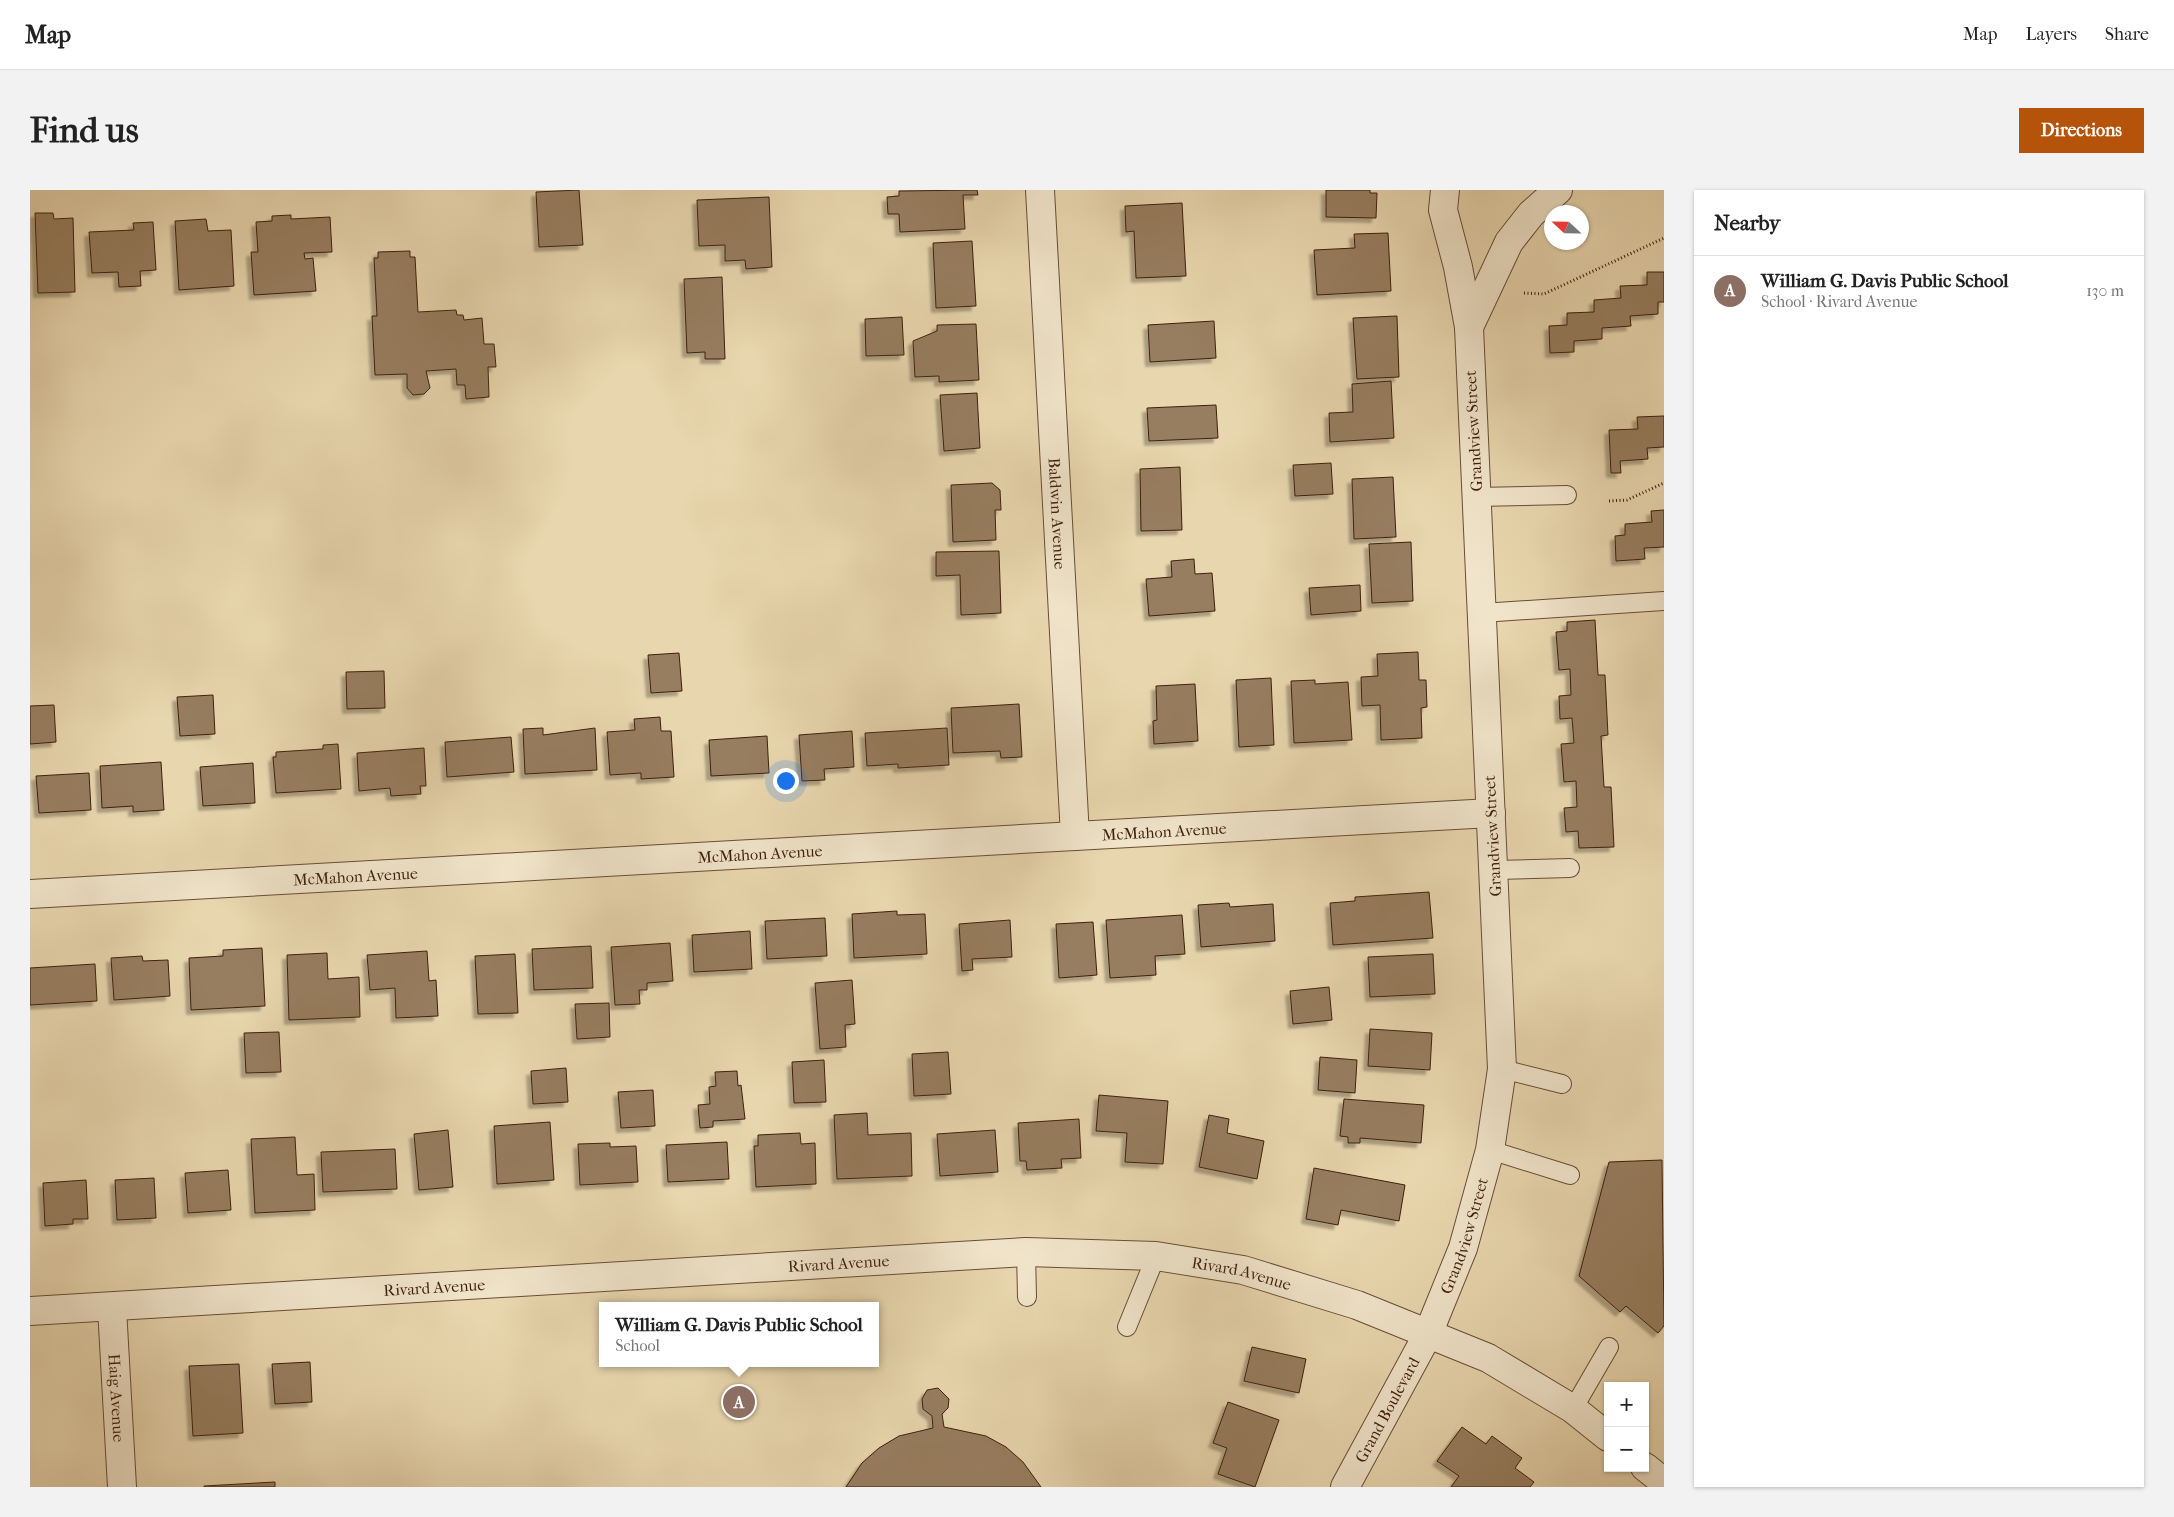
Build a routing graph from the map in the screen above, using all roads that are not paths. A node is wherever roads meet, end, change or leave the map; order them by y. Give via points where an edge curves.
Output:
1 (1040, 190) edge
2 (1445, 190) edge
3 (1558, 190) edge
4 (1468, 327) junction
5 (1567, 495) dead end
6 (1476, 497) junction
7 (1664, 601) edge
8 (1482, 613) junction
9 (1491, 813) junction
10 (1075, 836) junction
11 (1570, 868) dead end
12 (1494, 870) junction
13 (30, 894) edge
14 (1502, 1069) junction
15 (1562, 1084) dead end
16 (1490, 1150) junction
17 (1570, 1175) dead end
18 (1026, 1252) junction
19 (1156, 1256) junction
20 (1027, 1297) dead end
21 (112, 1308) junction
22 (30, 1311) edge
23 (1127, 1327) dead end
24 (1428, 1334) junction
25 (1609, 1346) dead end
26 (1573, 1409) junction
27 (1604, 1434) edge
28 (122, 1487) edge
29 (1345, 1487) edge

1 - 10 street, Baldwin Avenue
2 - 4 street, Grandview Street via 1443,210 1458,267
3 - 4 street, Grandview Street via 1531,214 1508,242
4 - 6 street, Grandview Street
5 - 6 lane
6 - 8 street, Grandview Street
7 - 8 lane
8 - 9 street, Grandview Street
9 - 10 street, McMahon Avenue
9 - 12 street, Grandview Street
10 - 13 street, McMahon Avenue
11 - 12 lane
12 - 14 street, Grandview Street
14 - 15 lane
14 - 16 street, Grandview Street
16 - 17 lane
16 - 24 street, Grandview Street via 1463,1248
18 - 19 street, Rivard Avenue
18 - 20 lane
18 - 21 street, Rivard Avenue
19 - 23 lane
19 - 24 street, Rivard Avenue via 1243,1270 1357,1305
21 - 22 street, Rivard Avenue
21 - 28 street, Haig Avenue
24 - 26 street, Rivard Avenue via 1488,1358
24 - 29 street, Grand Boulevard
25 - 26 lane
26 - 27 street, Rivard Avenue

